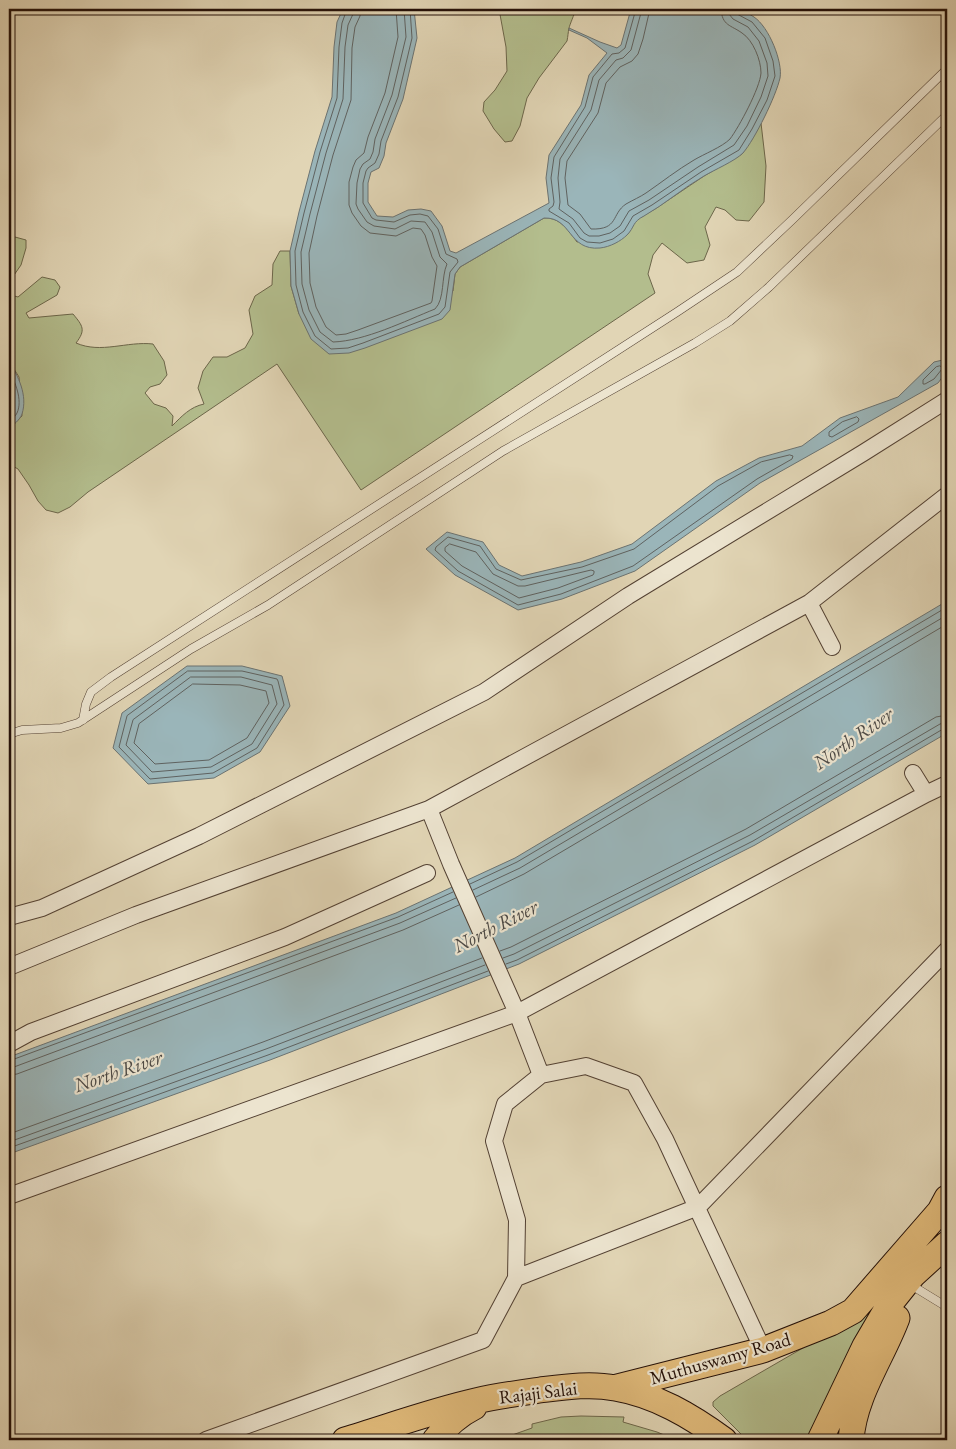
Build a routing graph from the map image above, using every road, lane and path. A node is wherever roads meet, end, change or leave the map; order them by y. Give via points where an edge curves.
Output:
1 (947, 69) edge
2 (947, 115) edge
3 (947, 400) edge
4 (947, 495) edge
5 (809, 603) junction
6 (832, 647) dead end
7 (84, 720) junction
8 (9, 734) edge
9 (913, 773) dead end
10 (947, 784) edge
11 (926, 794) junction
12 (429, 809) junction
13 (427, 873) dead end
14 (9, 916) edge
15 (947, 950) edge
16 (9, 966) edge
17 (518, 1013) junction
18 (9, 1044) edge
19 (541, 1075) junction
20 (10, 1191) edge
21 (947, 1198) edge
22 (698, 1207) junction
23 (947, 1244) edge
24 (516, 1278) junction
25 (908, 1282) junction
26 (947, 1308) edge
27 (763, 1350) junction
28 (614, 1387) junction
29 (490, 1398) junction
30 (206, 1440) edge
31 (345, 1440) edge
32 (434, 1440) edge
33 (724, 1440) edge
34 (820, 1440) edge
35 (850, 1440) edge

1 - 7 lane via 736,272 111,677 92,692
2 - 7 lane via 769,288 730,321 503,451 268,605 191,649
3 - 14 street via 628,596 484,692 199,836 42,908
4 - 5 street
5 - 6 street
5 - 12 street
7 - 8 lane via 61,728
9 - 11 street
10 - 11 street
11 - 17 street
12 - 16 street via 136,914
12 - 17 street
13 - 18 street via 285,937 32,1032
15 - 22 street
17 - 19 street
17 - 20 street
19 - 22 street via 586,1066 634,1083
19 - 24 street via 505,1104 494,1142 517,1220
21 - 27 main road, Muthuswamy Road via 940,1211 853,1310 831,1323
22 - 24 street
22 - 27 street
23 - 25 main road
24 - 30 street via 483,1340
25 - 26 lane
25 - 34 main road via 875,1328
25 - 35 main road via 896,1321 868,1381
27 - 28 main road, Muthuswamy Road
28 - 29 main road, Rajaji Salai via 560,1387
28 - 33 main road, Rajaji Salai via 665,1403
29 - 31 main road, Rajaji Salai via 436,1411
29 - 32 main road via 461,1414

